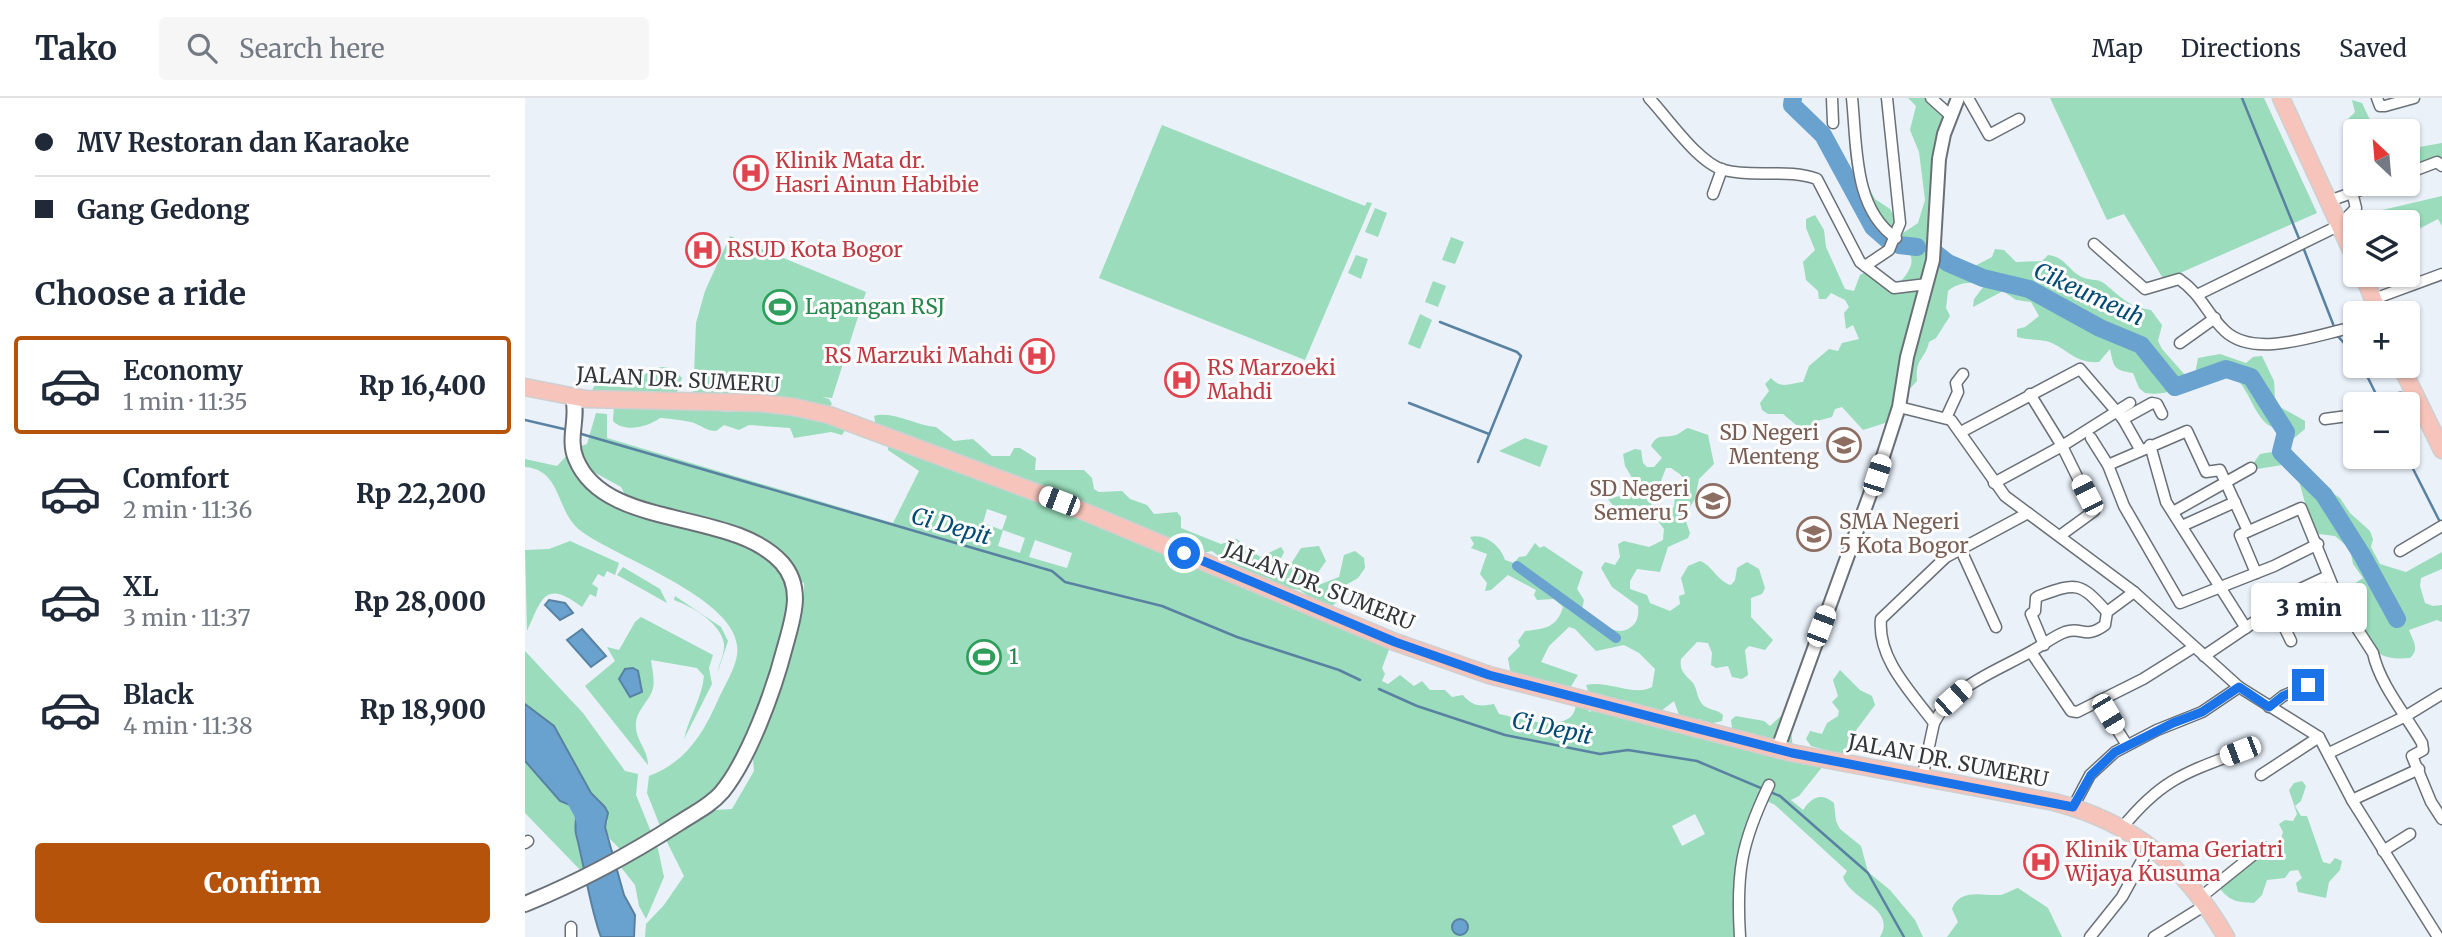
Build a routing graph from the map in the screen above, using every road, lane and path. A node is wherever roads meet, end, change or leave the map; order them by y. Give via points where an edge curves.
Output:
1 (1649, 98) edge
2 (1832, 98) edge
3 (1852, 98) edge
4 (1887, 98) edge
5 (1931, 98) edge
6 (1958, 98) edge
7 (1968, 98) edge
8 (2281, 98) edge
9 (2377, 98) edge
10 (2414, 98) edge
11 (1951, 116) junction
12 (2019, 119) dead end
13 (1833, 122) dead end
14 (2442, 166) edge
15 (1723, 169) junction
16 (2420, 169) edge
17 (1713, 194) dead end
18 (2343, 196) edge
19 (2353, 196) edge
20 (2329, 201) junction
21 (2340, 225) junction
22 (2343, 232) edge
23 (1896, 238) junction
24 (2094, 244) dead end
25 (1865, 266) junction
26 (2442, 274) edge
27 (1927, 284) junction
28 (2199, 294) junction
29 (2386, 301) edge
30 (2215, 318) junction
31 (2343, 330) edge
32 (2180, 343) dead end
33 (1963, 374) dead end
34 (525, 387) edge
35 (2030, 394) junction
36 (2130, 403) dead end
37 (578, 406) junction
38 (2420, 406) edge
39 (1899, 407) junction
40 (2114, 411) junction
41 (2162, 414) dead end
42 (2343, 417) edge
43 (1946, 418) junction
44 (2123, 419) junction
45 (2325, 419) dead end
46 (1962, 432) junction
47 (2091, 438) dead end
48 (2062, 446) junction
49 (2145, 447) junction
50 (2442, 450) edge
51 (2108, 465) junction
52 (2251, 468) dead end
53 (1994, 483) junction
54 (2225, 483) junction
55 (2235, 502) junction
56 (2173, 512) junction
57 (2028, 513) junction
58 (2182, 526) junction
59 (2442, 526) edge
60 (2248, 531) junction
61 (2061, 535) junction
62 (2318, 544) junction
63 (1960, 548) junction
64 (2400, 551) dead end
65 (2256, 573) junction
66 (2328, 576) junction
67 (2220, 588) junction
68 (2134, 592) junction
69 (2275, 608) junction
70 (2108, 612) junction
71 (1996, 627) dead end
72 (2246, 628) junction
73 (2291, 642) dead end
74 (2044, 645) junction
75 (2194, 647) junction
76 (2031, 652) junction
77 (2204, 656) junction
78 (2308, 685) dead end
79 (2239, 687) junction
80 (2442, 694) edge
81 (2099, 701) junction
82 (2269, 707) junction
83 (2406, 716) junction
84 (1934, 723) junction
85 (2319, 737) junction
86 (2127, 745) junction
87 (1778, 748) junction
88 (2240, 751) dead end
89 (2329, 753) junction
90 (2419, 769) junction
91 (2260, 775) dead end
92 (1922, 779) junction
93 (1769, 785) dead end
94 (2352, 800) junction
95 (2073, 807) junction
96 (2442, 819) edge
97 (2122, 828) junction
98 (2410, 834) dead end
99 (2150, 846) junction
100 (2263, 847) dead end
101 (2383, 851) junction
102 (2204, 901) junction
103 (525, 904) edge
104 (1740, 937) edge
105 (2090, 937) edge
106 (2154, 937) edge
107 (2226, 937) edge
108 (2440, 937) edge

1 - 15 street via 1702,157
2 - 13 street
3 - 23 street via 1866,201 1882,229
4 - 23 street via 1901,223
5 - 11 street
6 - 11 street
7 - 12 street via 1989,135
8 - 20 main road
9 - 10 street via 2380,106 2385,106
11 - 27 street via 1937,174 1936,229
14 - 16 street via 2439,162
15 - 17 street
15 - 25 street via 1815,178
18 - 20 street
19 - 21 street via 2356,208
20 - 21 main road
21 - 22 main road
21 - 28 street
23 - 25 street via 1889,250
24 - 28 street via 2145,289 2179,279
25 - 27 street via 1894,288
26 - 29 street
27 - 39 street
28 - 30 street
30 - 31 street via 2228,334 2285,345
30 - 32 street
33 - 43 street
34 - 37 main road, JALAN DR. SUMERU
35 - 40 street via 2080,369
35 - 46 street
35 - 48 street
36 - 40 street
37 - 87 main road, JALAN DR. SUMERU via 759,403 829,415 1096,516 1395,642 1489,675
37 - 103 main road via 572,435 575,458 591,482 619,500 758,544 784,565 796,595 782,659 738,769 710,803 644,846
38 - 50 main road
39 - 43 street
39 - 87 street
40 - 44 street
40 - 48 street
41 - 44 street via 2153,403
42 - 45 street
43 - 46 street
44 - 49 street
46 - 53 street
47 - 51 street
48 - 53 street
48 - 61 street via 2094,511
49 - 51 street
49 - 54 street via 2187,431 2206,472 2218,469
49 - 56 street
51 - 67 street via 2124,506 2178,600 2184,603
52 - 54 street
53 - 57 street
54 - 55 street
54 - 56 street
55 - 58 street
55 - 60 street
56 - 58 street
57 - 61 street
57 - 63 street
58 - 67 street
59 - 64 street
60 - 62 street via 2301,508
60 - 65 street via 2240,537
61 - 68 street
62 - 65 street
62 - 66 street
63 - 71 street
63 - 84 street via 1881,619 1881,643 1890,662
65 - 67 street
66 - 69 street via 2275,601
66 - 83 street
67 - 72 street
68 - 70 street
68 - 75 street
69 - 72 street
69 - 73 street
70 - 74 street via 2105,625 2097,631 2066,632
70 - 74 street via 2079,586 2068,585 2039,596 2031,614
72 - 77 street
74 - 76 street
75 - 77 street
75 - 81 street
76 - 81 street via 2071,711
76 - 84 street via 1964,688 1941,708
77 - 79 street
78 - 82 street
79 - 82 street
79 - 86 street via 2202,712
80 - 83 street
81 - 86 street
82 - 85 street
83 - 89 street
83 - 90 street via 2424,747 2412,756
84 - 92 street
85 - 89 street
85 - 91 street
86 - 95 street via 2099,765
87 - 92 main road, JALAN DR. SUMERU
88 - 97 street via 2169,780
89 - 94 street
90 - 94 street
90 - 96 street
92 - 95 main road, JALAN DR. SUMERU
93 - 104 street via 1747,833 1741,862
94 - 101 street
95 - 97 main road, JALAN DR. SUMERU
97 - 99 main road, JALAN DR. SUMERU
98 - 101 street
99 - 102 main road, JALAN DR. SUMERU
99 - 105 street via 2122,897
100 - 102 street
101 - 108 street
102 - 106 street
102 - 107 main road, JALAN DR. SUMERU

